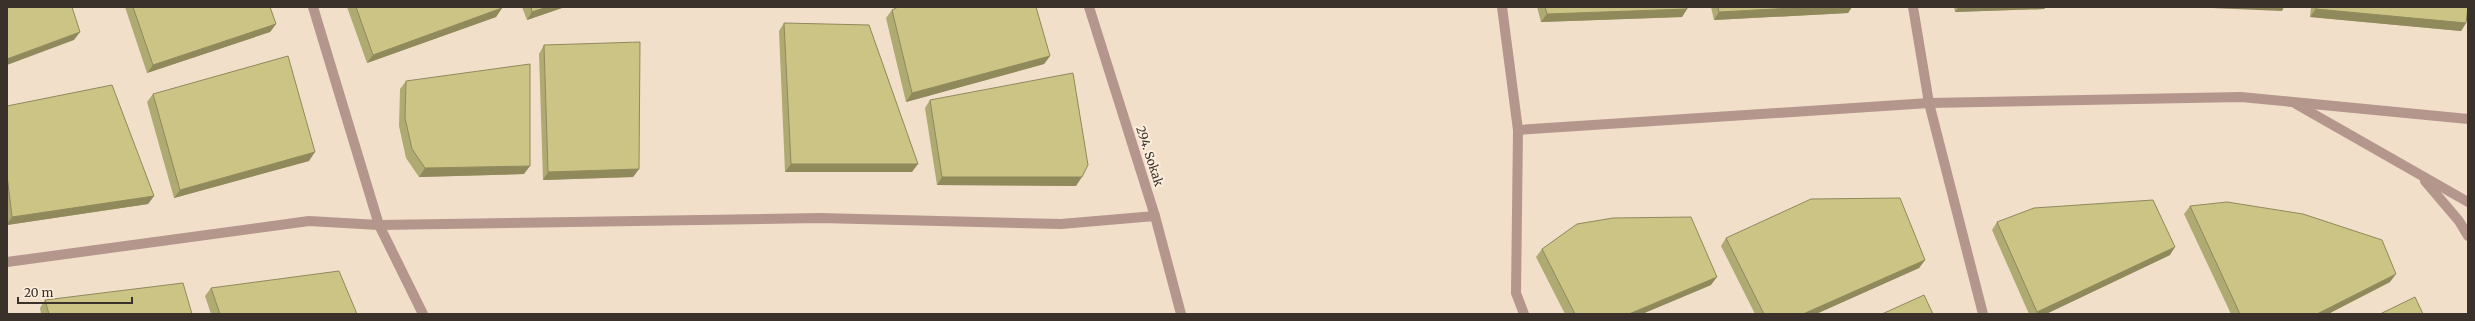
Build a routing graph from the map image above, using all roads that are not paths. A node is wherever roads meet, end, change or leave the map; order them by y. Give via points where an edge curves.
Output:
1 (313, 7) edge
2 (1089, 7) edge
3 (1502, 7) edge
4 (1913, 7) edge
5 (2292, 102) junction
6 (1929, 103) junction
7 (2468, 119) edge
8 (1518, 130) junction
9 (2420, 175) junction
10 (2468, 202) edge
11 (1155, 216) junction
12 (379, 225) junction
13 (2468, 236) edge
14 (7, 262) edge
15 (423, 314) edge
16 (1181, 314) edge
17 (1524, 314) edge
18 (1983, 314) edge

1 - 12 street
2 - 11 street, 294. Sokak
3 - 8 street
4 - 6 street
5 - 6 street via 2242,97
5 - 7 street
5 - 9 street
6 - 8 street
6 - 18 street
8 - 17 street via 1516,293
9 - 10 street
9 - 13 street via 2459,221
11 - 12 street via 1061,224 812,218
11 - 16 street, 294. Sokak
12 - 14 street via 309,221
12 - 15 street

